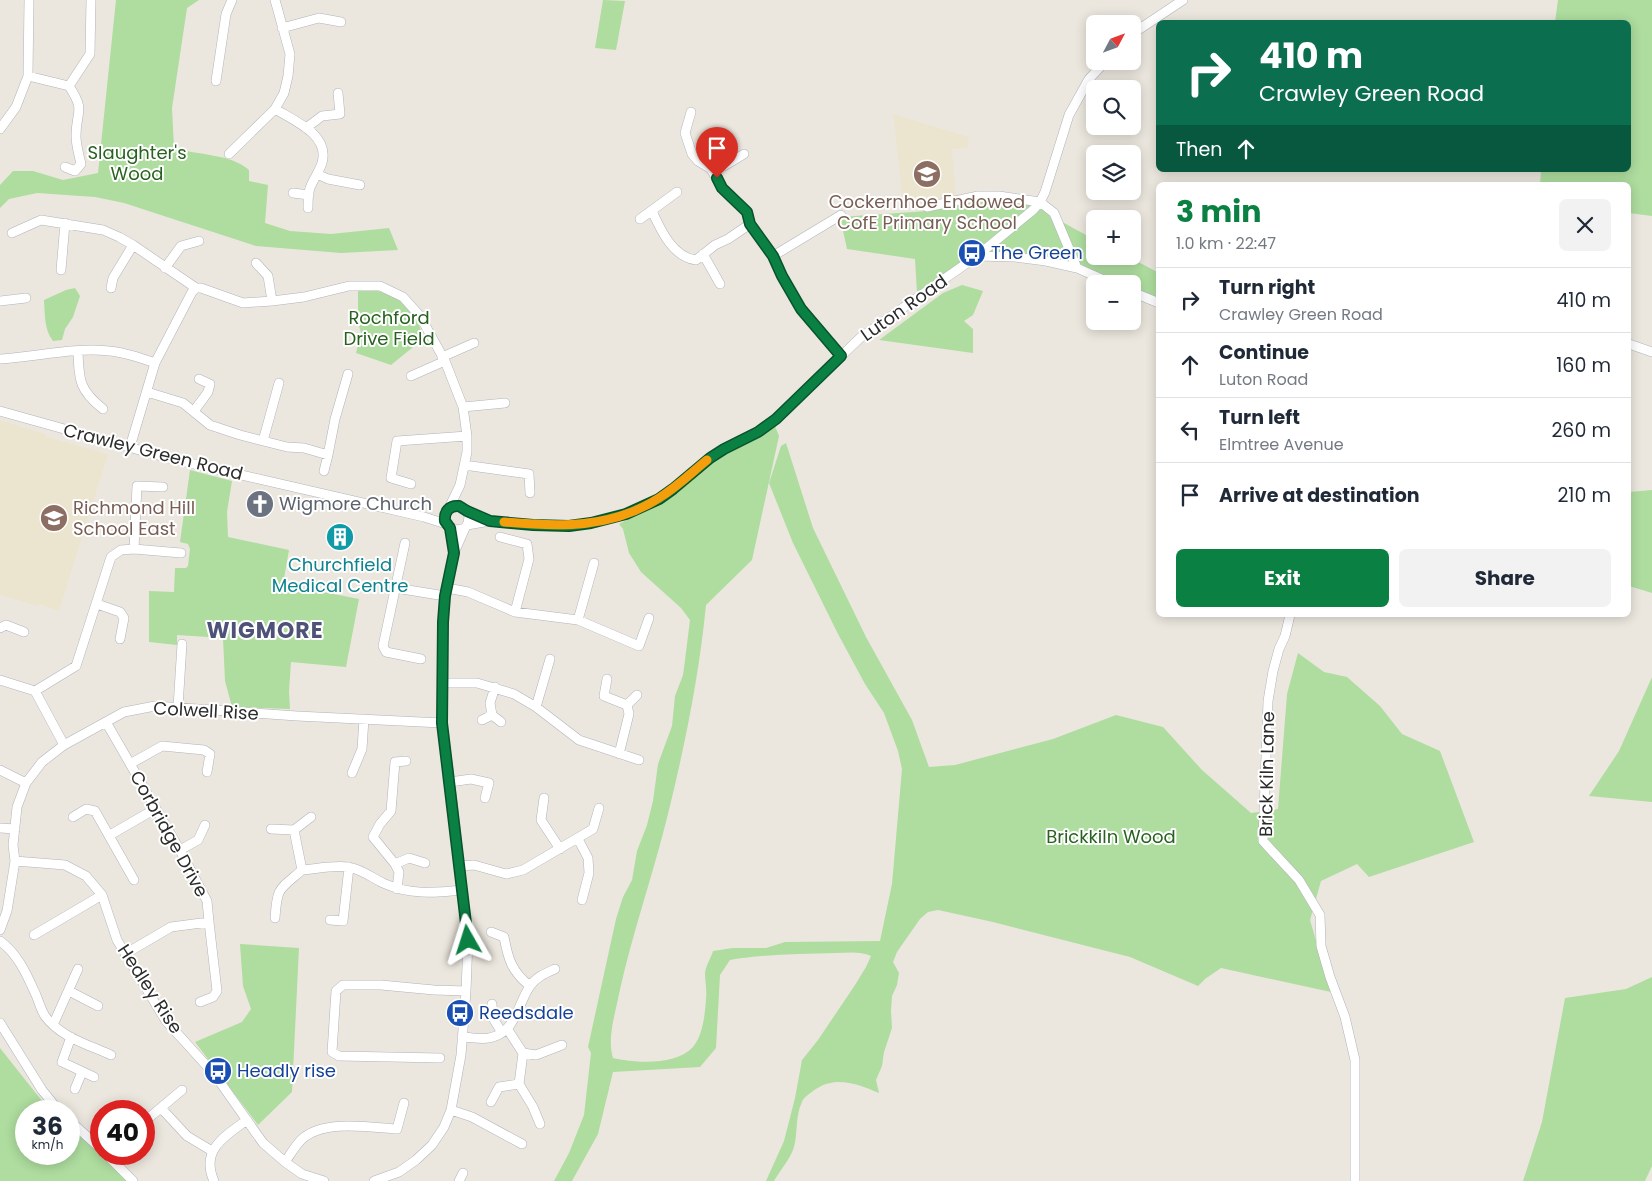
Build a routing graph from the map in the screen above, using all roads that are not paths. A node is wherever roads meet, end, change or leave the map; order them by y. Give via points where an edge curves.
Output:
1 (29, 0) edge
2 (91, 0) edge
3 (232, 0) edge
4 (275, 0) edge
5 (1183, 0) edge
6 (341, 22) dead end
7 (282, 28) junction
8 (1141, 28) edge
9 (1098, 70) edge
10 (28, 76) junction
11 (216, 81) dead end
12 (69, 86) junction
13 (338, 93) dead end
14 (275, 110) junction
15 (691, 112) dead end
16 (1, 127) edge
17 (306, 128) junction
18 (229, 154) dead end
19 (744, 154) dead end
20 (65, 168) dead end
21 (712, 169) junction
22 (317, 174) junction
23 (360, 185) dead end
24 (677, 192) dead end
25 (293, 193) dead end
26 (309, 196) junction
27 (1040, 202) junction
28 (927, 206) dead end
29 (308, 208) dead end
30 (652, 211) junction
31 (841, 215) dead end
32 (640, 219) dead end
33 (65, 223) junction
34 (750, 224) junction
35 (12, 232) dead end
36 (198, 241) dead end
37 (133, 245) junction
38 (703, 254) junction
39 (773, 256) junction
40 (976, 256) junction
41 (256, 263) dead end
42 (165, 268) junction
43 (1077, 268) junction
44 (60, 270) dead end
45 (1093, 275) edge
46 (720, 284) dead end
47 (111, 288) dead end
48 (196, 288) junction
49 (1141, 296) edge
50 (26, 298) dead end
51 (0, 301) edge
52 (272, 301) junction
53 (1156, 302) edge
54 (474, 343) dead end
55 (1631, 345) edge
56 (78, 351) junction
57 (1652, 352) edge
58 (841, 356) junction
59 (0, 359) edge
60 (443, 359) junction
61 (155, 363) junction
62 (348, 374) dead end
63 (411, 376) dead end
64 (199, 378) dead end
65 (278, 383) dead end
66 (147, 392) junction
67 (505, 403) dead end
68 (463, 407) junction
69 (103, 409) dead end
70 (0, 410) edge
71 (194, 411) junction
72 (467, 436) junction
73 (263, 441) junction
74 (130, 447) junction
75 (328, 454) junction
76 (464, 465) junction
77 (324, 471) dead end
78 (412, 484) dead end
79 (460, 485) junction
80 (163, 488) dead end
81 (530, 493) dead end
82 (448, 510) junction
83 (466, 510) junction
84 (424, 517) junction
85 (490, 521) junction
86 (448, 526) junction
87 (466, 526) junction
88 (500, 537) dead end
89 (405, 543) dead end
90 (134, 549) junction
91 (181, 553) dead end
92 (454, 553) junction
93 (594, 563) dead end
94 (396, 588) junction
95 (446, 592) junction
96 (97, 604) junction
97 (515, 612) junction
98 (1290, 617) edge
99 (649, 618) dead end
100 (578, 620) junction
101 (0, 628) edge
102 (24, 632) dead end
103 (120, 640) dead end
104 (182, 644) dead end
105 (421, 659) dead end
106 (550, 659) dead end
107 (607, 679) dead end
108 (0, 680) edge
109 (442, 683) junction
110 (495, 687) junction
111 (34, 691) junction
112 (637, 695) dead end
113 (627, 705) junction
114 (178, 707) junction
115 (536, 707) junction
116 (492, 715) junction
117 (364, 719) junction
118 (482, 720) dead end
119 (106, 722) junction
120 (501, 722) dead end
121 (442, 723) junction
122 (64, 745) junction
123 (619, 754) junction
124 (639, 760) dead end
125 (406, 761) dead end
126 (130, 764) junction
127 (0, 770) edge
128 (207, 772) dead end
129 (352, 773) dead end
130 (450, 782) junction
131 (26, 783) junction
132 (485, 798) dead end
133 (544, 798) dead end
134 (599, 808) dead end
135 (155, 809) junction
136 (72, 817) dead end
137 (311, 817) dead end
138 (205, 825) dead end
139 (0, 828) edge
140 (15, 828) junction
141 (271, 829) dead end
142 (294, 830) junction
143 (110, 835) junction
144 (578, 839) junction
145 (560, 849) junction
146 (180, 850) junction
147 (15, 861) junction
148 (424, 863) dead end
149 (395, 864) junction
150 (460, 866) junction
151 (349, 867) junction
152 (302, 870) junction
153 (134, 880) dead end
154 (397, 888) junction
155 (462, 890) junction
156 (102, 896) junction
157 (582, 900) dead end
158 (3, 910) edge
159 (275, 918) dead end
160 (330, 920) dead end
161 (209, 922) junction
162 (0, 930) edge
163 (491, 932) dead end
164 (34, 934) dead end
165 (0, 941) edge
166 (125, 954) junction
167 (555, 969) dead end
168 (78, 970) dead end
169 (530, 986) junction
170 (69, 991) junction
171 (466, 991) junction
172 (200, 1002) dead end
173 (492, 1004) dead end
174 (98, 1006) dead end
175 (0, 1023) edge
176 (53, 1025) junction
177 (505, 1031) junction
178 (71, 1037) junction
179 (462, 1037) junction
180 (562, 1046) dead end
181 (523, 1053) junction
182 (111, 1055) dead end
183 (440, 1058) dead end
184 (82, 1072) junction
185 (94, 1077) dead end
186 (518, 1084) junction
187 (75, 1089) dead end
188 (182, 1090) dead end
189 (50, 1100) edge
190 (491, 1102) dead end
191 (404, 1103) dead end
192 (161, 1108) junction
193 (451, 1110) junction
194 (155, 1113) edge
195 (246, 1120) junction
196 (540, 1124) dead end
197 (80, 1130) edge
198 (90, 1139) edge
199 (522, 1144) dead end
200 (212, 1150) junction
201 (285, 1162) junction
202 (117, 1165) edge
203 (399, 1172) junction
204 (133, 1181) edge
205 (214, 1181) edge
206 (324, 1181) edge
207 (374, 1181) edge
208 (403, 1181) edge
209 (1355, 1181) edge

1 - 10 street
2 - 12 street via 90,54
3 - 11 street via 226,14
4 - 7 street
5 - 8 street
6 - 7 street via 319,18
7 - 14 street via 290,54 284,92
9 - 27 street via 1069,115
10 - 12 street
10 - 16 street via 16,107
12 - 20 street via 80,111 76,137 81,164 75,171
13 - 17 street via 340,114 322,116
14 - 17 street
14 - 18 street
15 - 21 street via 685,133 692,154
17 - 22 street via 323,149
19 - 21 street
21 - 34 street via 722,188 747,212
22 - 23 street
22 - 26 street
24 - 30 street
25 - 26 street
26 - 29 street
27 - 28 street via 978,196
27 - 40 street, Luton Road
27 - 43 street via 1054,213
30 - 32 street
30 - 38 street via 673,248 687,259 696,260
31 - 39 street
33 - 35 street via 41,220
33 - 37 street via 103,230
33 - 44 street
34 - 38 street
34 - 39 street
36 - 42 street via 181,246
37 - 42 street
37 - 47 street via 113,278
38 - 46 street
39 - 58 street via 801,309
40 - 43 street via 1015,257
40 - 58 street, Luton Road via 860,338
41 - 52 street via 268,276
42 - 48 street
43 - 45 street
48 - 52 street via 243,303
48 - 61 street
49 - 53 street
50 - 51 street
52 - 60 street via 349,286 380,286 403,297 415,310
54 - 60 street
55 - 57 street
56 - 59 street
56 - 61 street via 110,351
56 - 69 street via 79,379 92,401
58 - 85 street, Luton Road via 776,419 717,453 659,499 643,507 616,517 569,526
60 - 63 street
60 - 68 street
61 - 66 street
62 - 75 street
64 - 71 street via 210,384
65 - 73 street
66 - 71 street via 183,403
66 - 74 street
67 - 68 street
68 - 72 street
70 - 74 street, Crawley Green Road
71 - 73 street via 210,425
72 - 76 street
72 - 78 street via 398,441 391,478
73 - 75 street
74 - 84 street, Crawley Green Road
75 - 77 street
76 - 79 street
76 - 81 street via 529,474
79 - 82 street
79 - 83 street
80 - 90 street via 137,486
82 - 83 street via 455,506
82 - 84 street, Crawley Green Road
82 - 86 street via 444,518
83 - 85 street
83 - 87 street via 469,520
84 - 86 street, Crawley Green Road
85 - 87 street
86 - 87 street via 457,530
86 - 92 street
87 - 92 street
88 - 97 street via 527,544 529,559
89 - 94 street
90 - 91 street
90 - 96 street via 120,550 111,557
92 - 95 street
93 - 100 street
94 - 95 street
94 - 105 street via 383,646 386,652
95 - 97 street via 468,592
95 - 109 street
96 - 103 street via 120,612 124,618
96 - 111 street via 76,666
97 - 100 street
98 - 209 street, Brick Kiln Lane via 1273,671 1268,701 1263,841 1300,880 1320,915 1321,946 1345,1016 1355,1060
99 - 100 street via 639,646
101 - 102 street via 6,625
104 - 114 street
106 - 115 street
107 - 113 street via 604,696
108 - 111 street
109 - 110 street via 477,683
109 - 121 street
110 - 115 street
110 - 116 street via 490,703
111 - 122 street
112 - 113 street
113 - 123 street via 629,714
114 - 117 street, Colwell Rise
114 - 119 street, Colwell Rise via 155,706 124,712
115 - 123 street via 579,740
116 - 118 street
116 - 120 street
117 - 121 street, Colwell Rise
117 - 129 street via 362,749
119 - 122 street, Colwell Rise
119 - 126 street, Corbridge Drive
121 - 130 street
122 - 131 street, Colwell Rise via 42,762
123 - 124 street
125 - 149 street via 396,762 391,811 373,837
126 - 128 street via 162,746 204,750 210,754
126 - 135 street, Corbridge Drive
127 - 131 street
130 - 132 street via 471,779 489,783
130 - 150 street
131 - 140 street, Colwell Rise via 17,807
133 - 145 street via 541,820
134 - 144 street via 593,829
135 - 143 street
135 - 146 street, Corbridge Drive
136 - 143 street via 86,809 95,811
137 - 142 street
138 - 146 street via 198,840
139 - 140 street
140 - 147 street, Colwell Rise
141 - 142 street
142 - 152 street
143 - 153 street
144 - 145 street
144 - 157 street via 588,858
145 - 150 street via 523,870 506,874 474,865
146 - 161 street, Corbridge Drive via 206,900
147 - 156 street, Hedley Rise via 65,865 86,876
147 - 158 street, Colwell Rise
148 - 149 street via 409,858
149 - 154 street via 399,872
150 - 155 street
151 - 152 street
151 - 154 street
151 - 160 street via 343,921
152 - 159 street via 279,890
154 - 155 street via 416,893
155 - 171 street via 468,940
156 - 164 street
156 - 166 street, Hedley Rise
158 - 162 street, Colwell Rise
161 - 166 street, Corbridge Drive via 171,927
161 - 172 street via 217,991 213,997
163 - 169 street via 504,937 508,957 519,977
165 - 176 street via 14,952 44,1015
166 - 195 street, Hedley Rise via 166,1021 215,1075
167 - 169 street
168 - 170 street
169 - 177 street
170 - 174 street
170 - 176 street
171 - 179 street
171 - 183 street via 381,985 343,986 336,991 332,1052 339,1056
173 - 177 street via 493,1018
175 - 189 street
176 - 178 street
177 - 179 street via 489,1038
177 - 181 street
178 - 182 street
178 - 184 street via 62,1062
179 - 193 street
180 - 181 street via 536,1055
181 - 186 street
184 - 185 street
184 - 187 street
186 - 190 street via 499,1087
186 - 196 street
188 - 192 street
191 - 201 street via 397,1129 322,1128 301,1139
192 - 194 street
192 - 200 street via 187,1136
193 - 199 street via 472,1117
193 - 203 street via 432,1145
195 - 200 street
195 - 201 street, Hedley Rise via 263,1143
197 - 198 street
200 - 205 street via 210,1172
201 - 206 street, Hedley Rise via 302,1174
202 - 204 street
203 - 207 street
203 - 208 street

